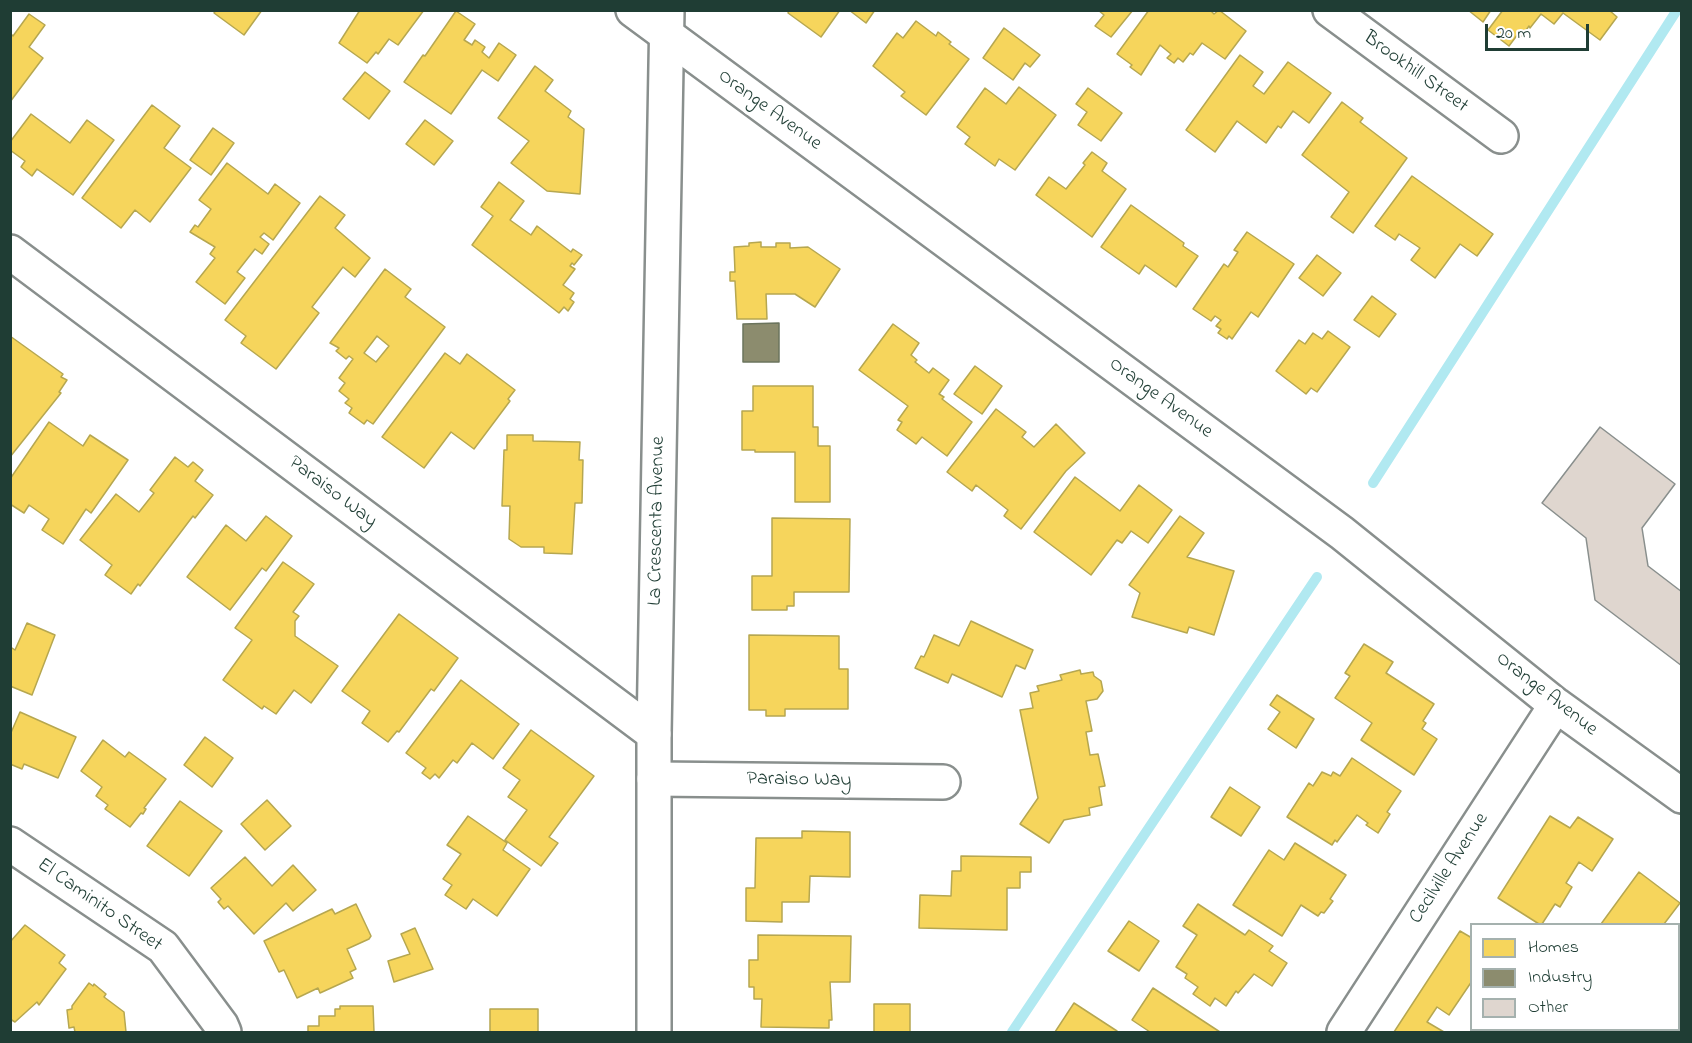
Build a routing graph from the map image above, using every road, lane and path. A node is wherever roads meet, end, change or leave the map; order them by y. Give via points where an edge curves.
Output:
1 (633, 10) edge
2 (1330, 10) edge
3 (667, 23) edge
4 (1501, 136) dead end
5 (10, 252) edge
6 (1556, 705) junction
7 (654, 734) junction
8 (654, 779) junction
9 (943, 782) dead end
10 (1682, 796) edge
11 (10, 844) edge
12 (224, 1032) edge
13 (654, 1032) edge
14 (1344, 1032) edge

1 - 3 street, Orange Avenue
2 - 4 street, Brookhill Street
3 - 6 street, Orange Avenue via 1342,533
3 - 7 street, La Crescenta Avenue
5 - 7 street, Paraiso Way
6 - 10 street, Orange Avenue
6 - 14 street, Cecilville Avenue
7 - 8 street, La Crescenta Avenue
8 - 9 street, Paraiso Way
8 - 13 street, La Crescenta Avenue
11 - 12 street, El Caminito Street via 163,947

